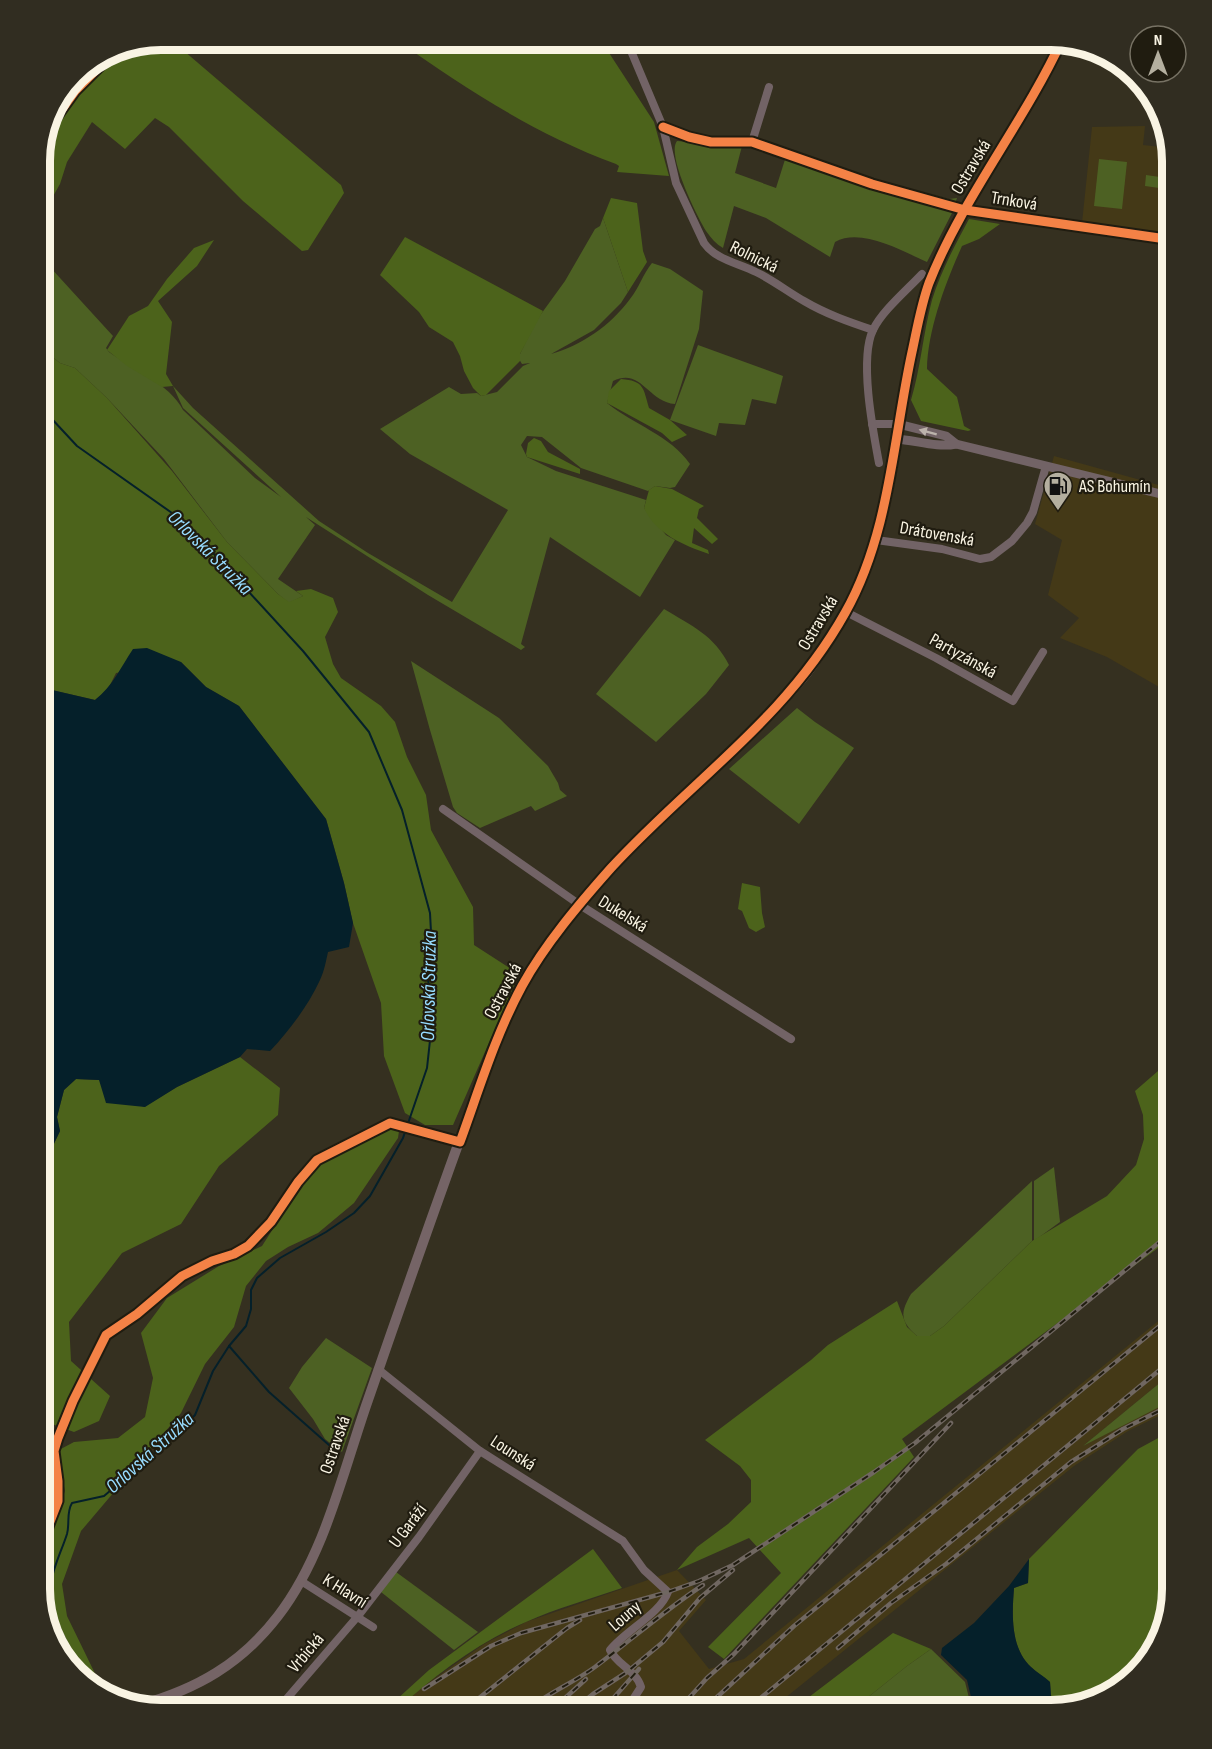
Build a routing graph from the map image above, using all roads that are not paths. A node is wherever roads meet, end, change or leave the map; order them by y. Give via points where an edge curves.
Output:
1 (631, 50) edge
2 (1057, 50) edge
3 (769, 87) dead end
4 (663, 127) junction
5 (752, 142) junction
6 (965, 210) junction
7 (1162, 238) edge
8 (922, 274) dead end
9 (873, 330) junction
10 (872, 424) junction
11 (898, 424) junction
12 (896, 439) junction
13 (956, 444) junction
14 (879, 463) dead end
15 (1046, 466) junction
16 (1162, 494) edge
17 (876, 540) junction
18 (846, 612) junction
19 (1043, 652) dead end
20 (443, 809) dead end
21 (580, 905) junction
22 (791, 1039) dead end
23 (378, 1369) junction
24 (480, 1451) junction
25 (634, 1556) joint
26 (301, 1581) junction
27 (357, 1616) junction
28 (374, 1627) dead end
29 (173, 1696) junction
30 (162, 1699) edge
31 (176, 1699) edge
32 (286, 1699) edge
33 (633, 1700) edge

1 - 4 street, Rolnická
2 - 6 main road, Ostravská
3 - 5 street
4 - 5 street via 711,142
4 - 9 street, Rolnická via 676,183 709,249 838,319
5 - 6 street, Trnková via 872,184
6 - 7 street, Trnková
6 - 11 main road, Ostravská via 927,292
8 - 9 street
9 - 10 street via 867,361
10 - 11 street
10 - 14 street
11 - 12 main road, Ostravská
13 -> 11 street via 946,436
12 - 13 street
12 - 17 main road, Ostravská
13 - 15 street
15 - 16 street
15 - 17 street, Drátovenská via 1027,523 1012,542 991,557 980,559 942,549
17 - 18 main road, Ostravská
18 - 19 street, Partyzánská via 1013,701
18 - 21 main road, Ostravská via 803,678 772,713 620,859
20 - 21 street, Dukelská
21 - 22 street, Dukelská
21 - 23 main road, Ostravská via 526,979 502,1028
23 - 24 street, Lounská
23 - 26 main road, Ostravská via 318,1545
24 - 25 street, Lounská via 623,1541
24 - 27 street, U Garáží
25 - 33 street, Louny via 668,1592 664,1602 610,1650 639,1680 641,1687
26 - 27 street, K Hlavní
26 - 29 main road, Ostravská via 279,1616 253,1645 211,1676
27 - 28 street, K Hlavní
27 - 32 street, Vrbická
29 - 30 main road, Ostravská
29 - 31 street

